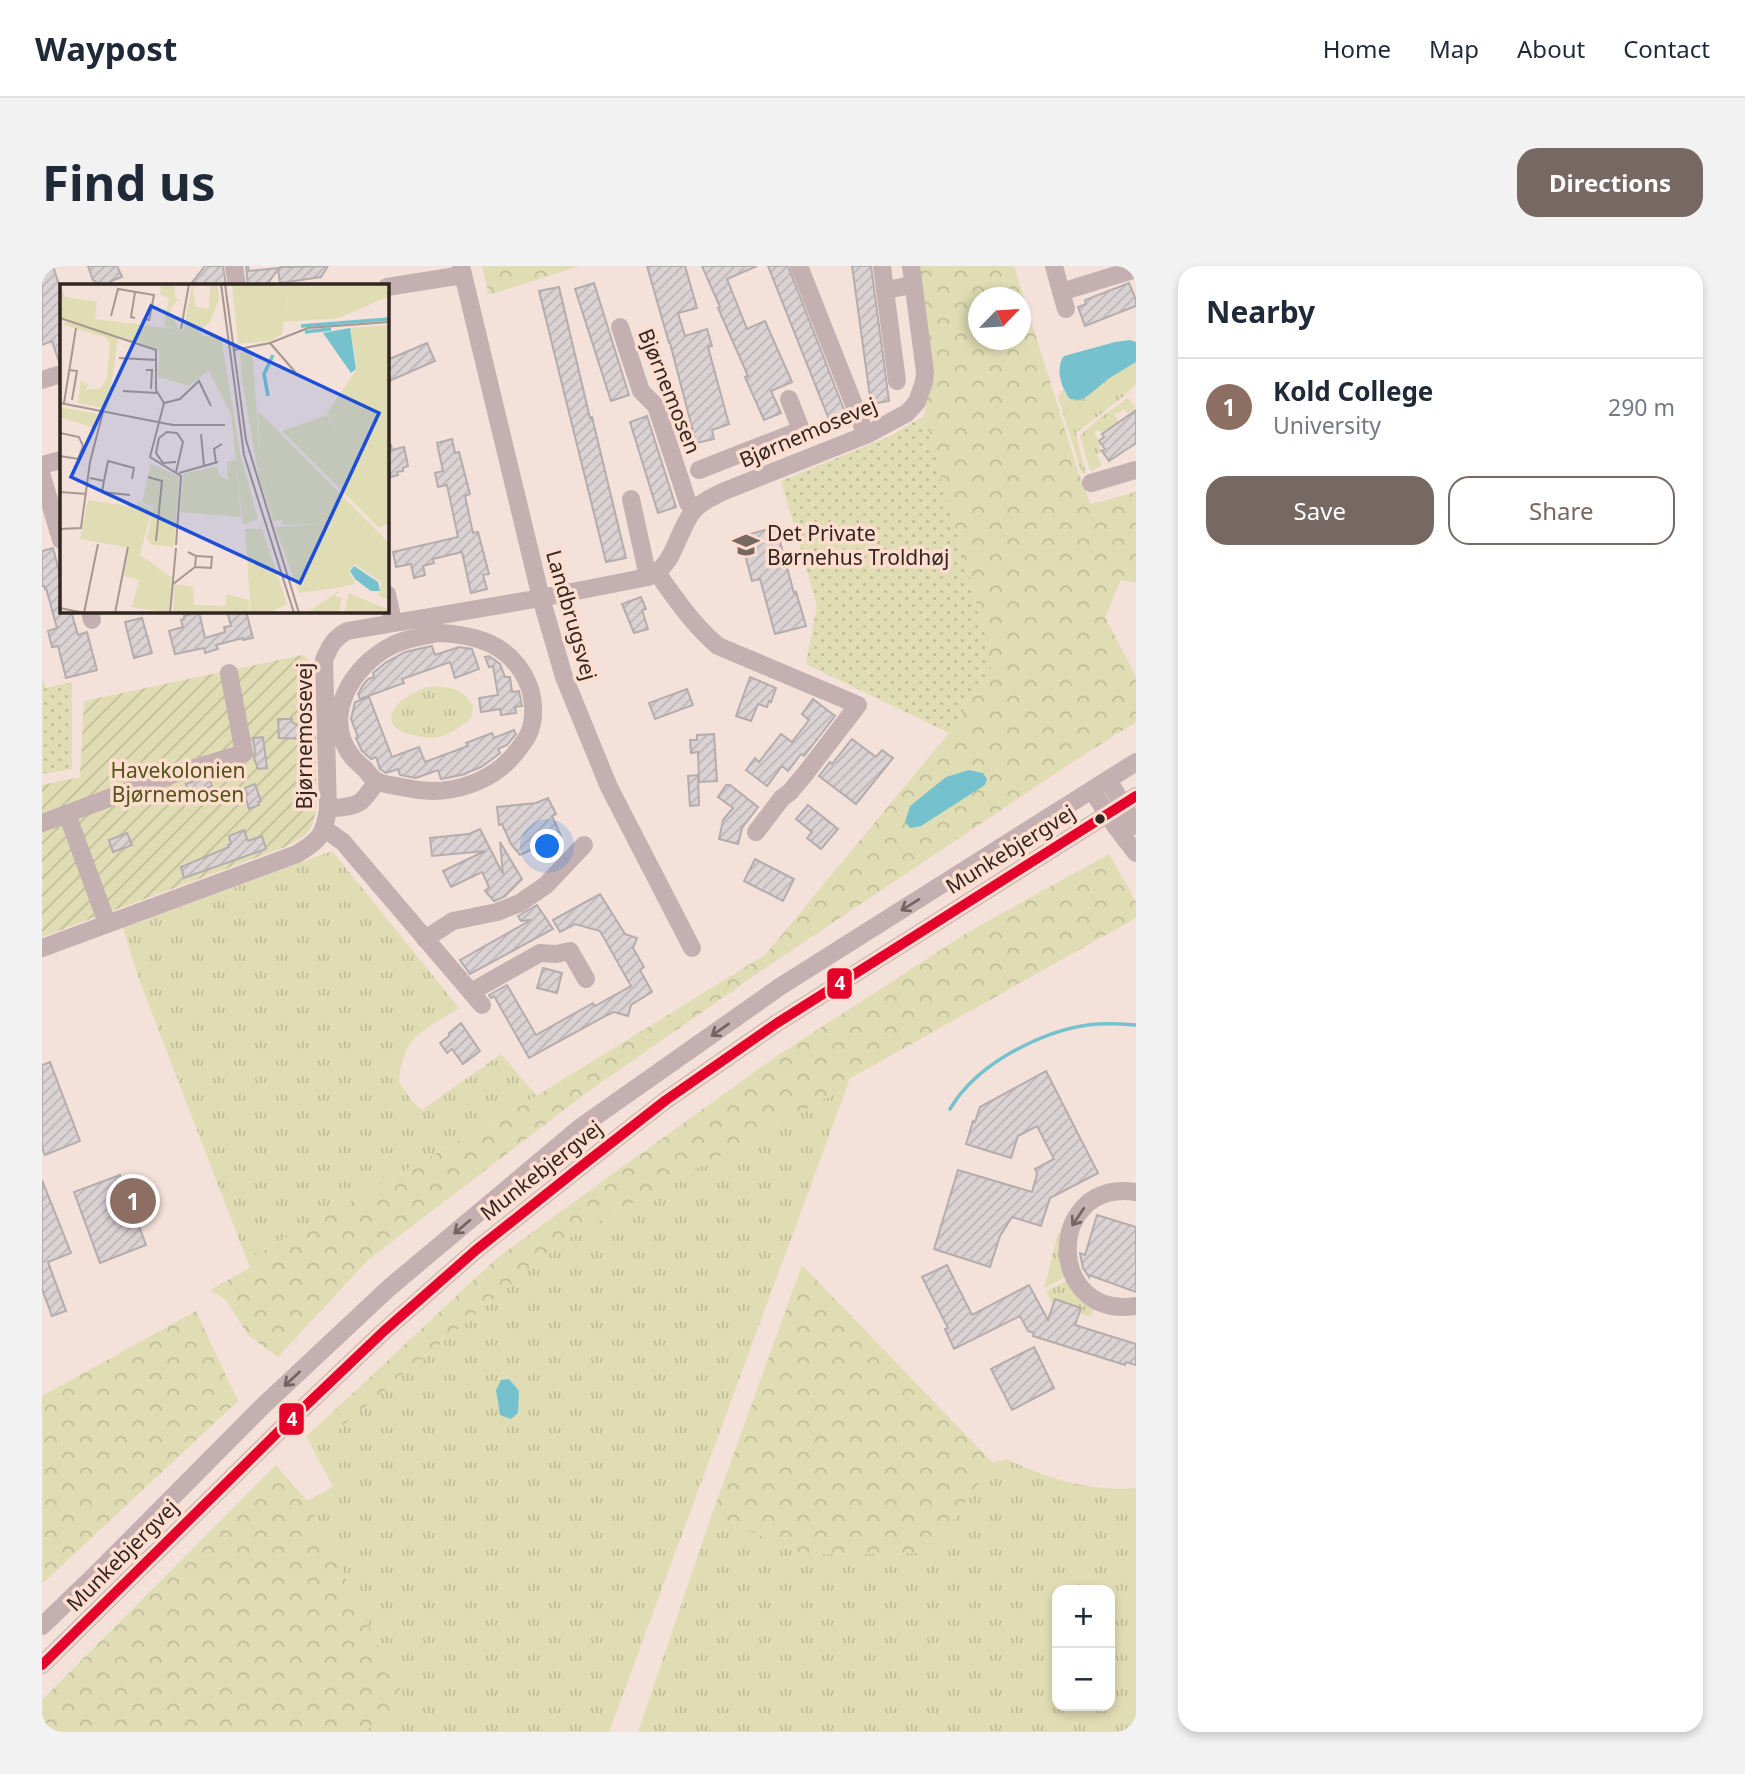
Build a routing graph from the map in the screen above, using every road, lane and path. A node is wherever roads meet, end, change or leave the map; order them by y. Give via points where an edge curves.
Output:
1 (234, 266) edge
2 (799, 266) edge
3 (882, 266) edge
4 (911, 266) edge
5 (1054, 266) edge
6 (1136, 269) edge
7 (462, 270) edge
8 (237, 284) edge
9 (914, 285) junction
10 (388, 287) edge
11 (885, 290) junction
12 (1061, 292) junction
13 (1066, 309) dead end
14 (620, 327) dead end
15 (60, 374) edge
16 (42, 380) edge
17 (897, 381) dead end
18 (789, 399) dead end
19 (866, 435) junction
20 (759, 446) junction
21 (60, 460) edge
22 (42, 465) edge
23 (699, 470) dead end
24 (1136, 470) edge
25 (768, 475) junction
26 (42, 476) edge
27 (1091, 483) dead end
28 (631, 499) dead end
29 (694, 510) junction
30 (60, 537) edge
31 (652, 575) junction
32 (541, 598) junction
33 (388, 599) edge
34 (393, 622) junction
35 (229, 673) dead end
36 (1136, 762) edge
37 (1108, 780) junction
38 (377, 781) junction
39 (1092, 790) junction
40 (1129, 800) edge
41 (328, 809) junction
42 (67, 814) junction
43 (1107, 814) junction
44 (42, 823) edge
45 (1136, 826) edge
46 (325, 829) junction
47 (756, 832) dead end
48 (584, 845) dead end
49 (1136, 853) edge
50 (107, 923) junction
51 (425, 939) junction
52 (42, 948) edge
53 (692, 948) dead end
54 (586, 979) dead end
55 (1136, 1192) edge
56 (1136, 1306) edge
57 (42, 1626) edge
58 (42, 1665) edge

1 - 8 street
2 - 19 street
3 - 11 street
4 - 9 street, Bjørnemosevej
5 - 12 street
6 - 12 street
7 - 10 street, Landbrugsvej
7 - 32 street, Landbrugsvej
9 - 11 street
9 - 19 street, Bjørnemosevej via 925,372 922,390 907,413
11 - 17 street
12 - 13 street
14 - 29 street, Bjørnemosen via 641,391 656,406
15 - 16 street
18 - 20 street, Bjørnemosen via 801,430
19 - 25 street, Bjørnemosevej
20 - 23 street, Bjørnemosen
20 - 25 street
21 - 22 street
24 - 27 street
25 - 29 street, Bjørnemosevej via 722,492
26 - 30 street
28 - 31 street
29 - 31 street via 668,560
31 - 32 street, Bjørnemosevej
31 - 47 street via 718,646 858,705
32 - 34 street, Bjørnemosevej
32 - 53 street, Landbrugsvej via 564,677 609,787
33 - 34 street
34 - 41 street, Bjørnemosevej via 347,631 331,642 324,660
35 - 42 street via 244,753
36 - 37 street, Munkebjergvej
37 - 39 street, Munkebjergvej
37 - 40 street
38 - 38 street via 419,791 445,790 471,785 498,771 529,734 533,717 532,695 516,663 498,648 459,634 411,638 377,653 351,681 340,716 345,745
38 - 41 street via 355,806
39 - 43 street
39 -> 57 street, Munkebjergvej via 781,986 582,1126 390,1287
40 - 43 street, Munkebjergvej
40 - 45 street
41 - 46 street, Bjørnemosevej
42 - 44 street
42 - 50 street
43 - 49 street
43 - 58 street, Munkebjergvej via 777,1023 666,1100 517,1217 384,1331
46 - 50 street, Bjørnemosevej via 297,854
46 - 51 street, Bjørnemosevej via 343,842
48 - 51 street via 546,885 520,903 453,921
50 - 52 street, Bjørnemosevej
51 - 54 street, Bjørnemosevej via 477,999 540,953 570,951
55 -> 56 street via 1110,1193 1087,1205 1072,1225 1066,1250 1073,1275 1089,1295 1112,1306

